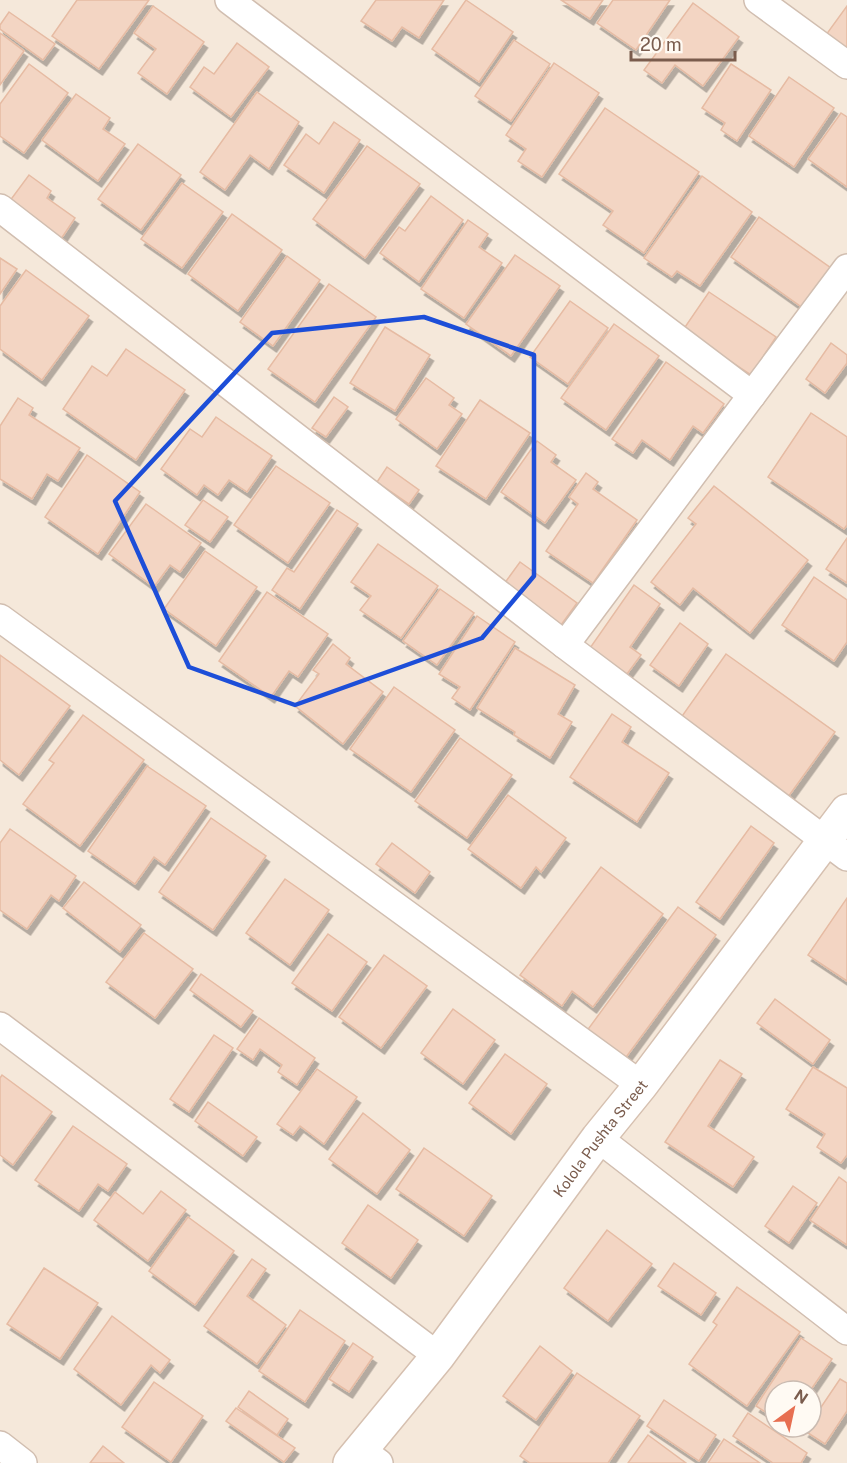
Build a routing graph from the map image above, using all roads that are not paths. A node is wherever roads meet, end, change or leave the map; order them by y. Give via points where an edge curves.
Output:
1 (229, 0) edge
2 (758, 0) edge
3 (847, 65) edge
4 (0, 208) edge
5 (847, 268) edge
6 (752, 395) junction
7 (0, 618) edge
8 (565, 645) junction
9 (847, 811) edge
10 (836, 849) edge
11 (0, 1026) edge
12 (641, 1085) junction
13 (598, 1138) junction
14 (847, 1331) edge
15 (438, 1356) junction
16 (0, 1445) edge
17 (363, 1458) edge
18 (23, 1463) edge

1 - 6 street
2 - 3 street
4 - 8 street
5 - 6 street
6 - 8 street
7 - 12 street
8 - 10 street
9 - 10 main road, Kolola Pushta Street
10 - 12 main road, Kolola Pushta Street
11 - 15 street
12 - 13 main road, Kolola Pushta Street
13 - 14 street
13 - 15 main road, Kolola Pushta Street
15 - 17 main road, Kolola Pushta Street
16 - 18 street

